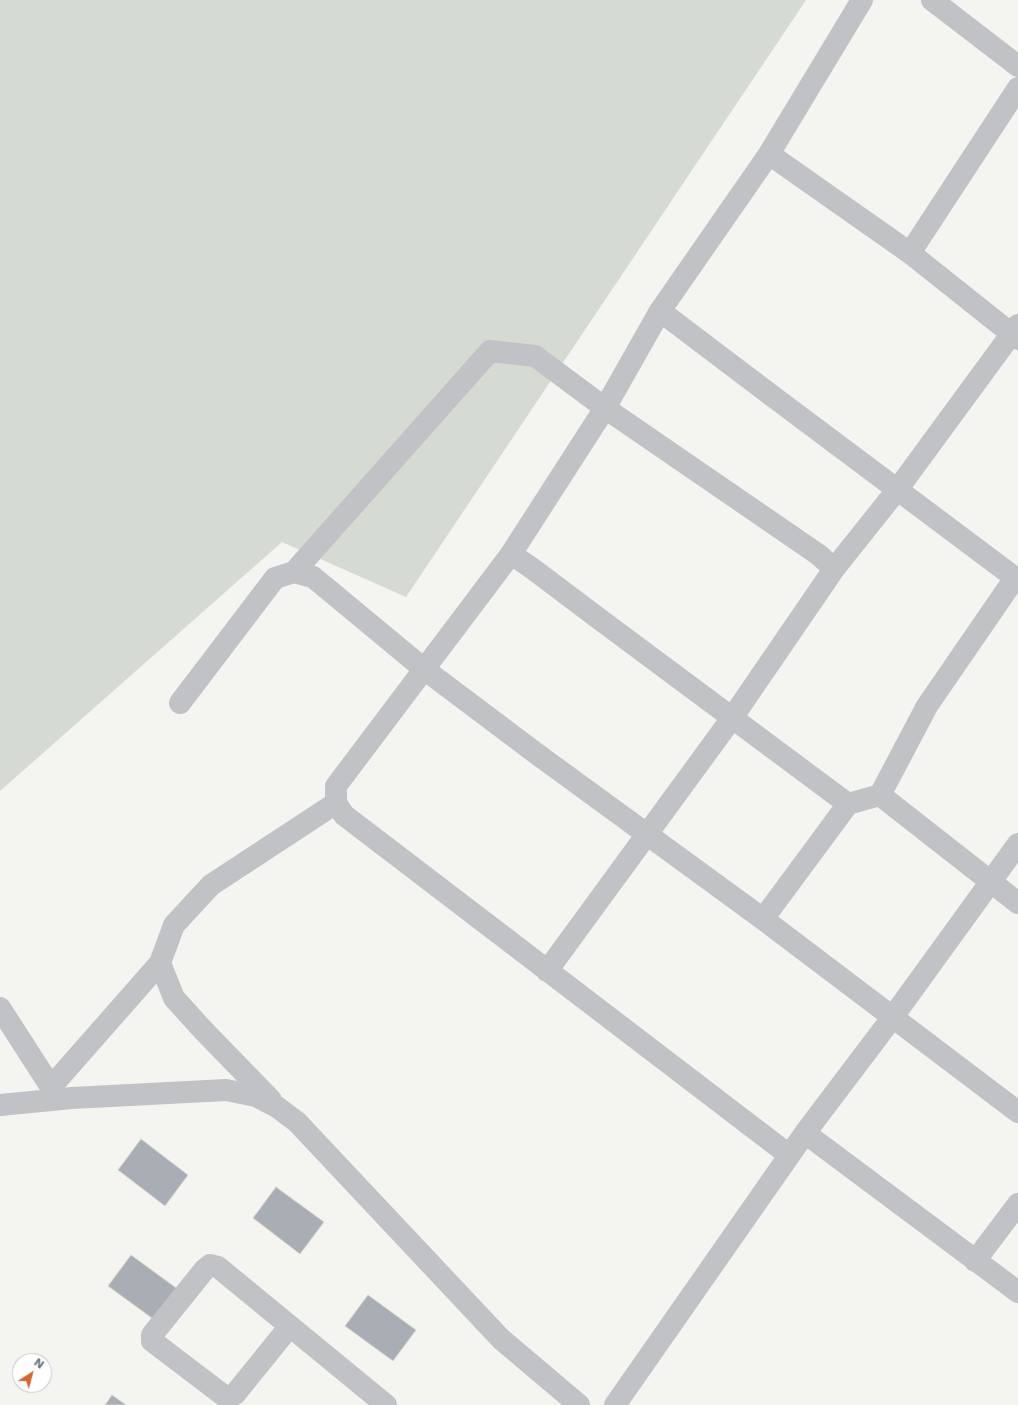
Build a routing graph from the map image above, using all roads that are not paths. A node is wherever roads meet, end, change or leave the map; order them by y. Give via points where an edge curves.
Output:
1 (862, 0) edge
2 (932, 0) edge
3 (1018, 66) edge
4 (1018, 88) edge
5 (769, 154) junction
6 (910, 253) junction
7 (660, 311) junction
8 (1016, 333) edge
9 (605, 408) junction
10 (897, 490) junction
11 (511, 554) junction
12 (834, 569) junction
13 (294, 572) junction
14 (1016, 579) edge
15 (424, 669) junction
16 (180, 703) dead end
17 (732, 718) junction
18 (880, 795) junction
19 (336, 803) junction
20 (848, 804) junction
21 (646, 835) junction
22 (1018, 844) edge
23 (991, 882) junction
24 (1018, 903) edge
25 (763, 919) junction
26 (160, 963) junction
27 (547, 971) junction
28 (0, 1008) edge
29 (892, 1018) junction
30 (55, 1093) junction
31 (0, 1105) edge
32 (277, 1106) junction
33 (1018, 1112) edge
34 (805, 1133) junction
35 (789, 1155) junction
36 (1018, 1204) edge
37 (975, 1261) junction
38 (1018, 1292) edge
39 (290, 1326) junction
40 (386, 1405) edge
41 (580, 1405) edge
42 (615, 1405) edge

1 - 5 street
2 - 3 street
4 - 6 street
5 - 6 street
5 - 7 street
6 - 8 street
7 - 9 street
7 - 10 street
8 - 10 street
9 - 11 street
9 - 12 street via 818,555
9 - 13 street via 535,356 490,351
10 - 12 street
10 - 14 street
11 - 15 street
11 - 17 street
12 - 17 street
13 - 15 street via 314,577
13 - 16 street via 274,578
14 - 18 street via 928,706
15 - 19 street via 336,786
15 - 21 street
17 - 20 street
17 - 21 street
18 - 20 street
18 - 23 street
19 - 26 street via 210,885 174,925
19 - 27 street via 344,815
20 - 25 street
21 - 25 street
21 - 27 street
22 - 23 street
23 - 24 street
23 - 29 street
25 - 29 street
26 - 30 street
26 - 32 street via 174,998
27 - 35 street
28 - 30 street
29 - 33 street
29 - 34 street
30 - 31 street
30 - 32 street via 226,1090 256,1096
32 - 41 street via 297,1122 501,1338
34 - 35 street
34 - 37 street
35 - 42 street
36 - 37 street
37 - 38 street
39 - 39 street via 218,1268 210,1265 152,1334 152,1341 228,1398
39 - 40 street

